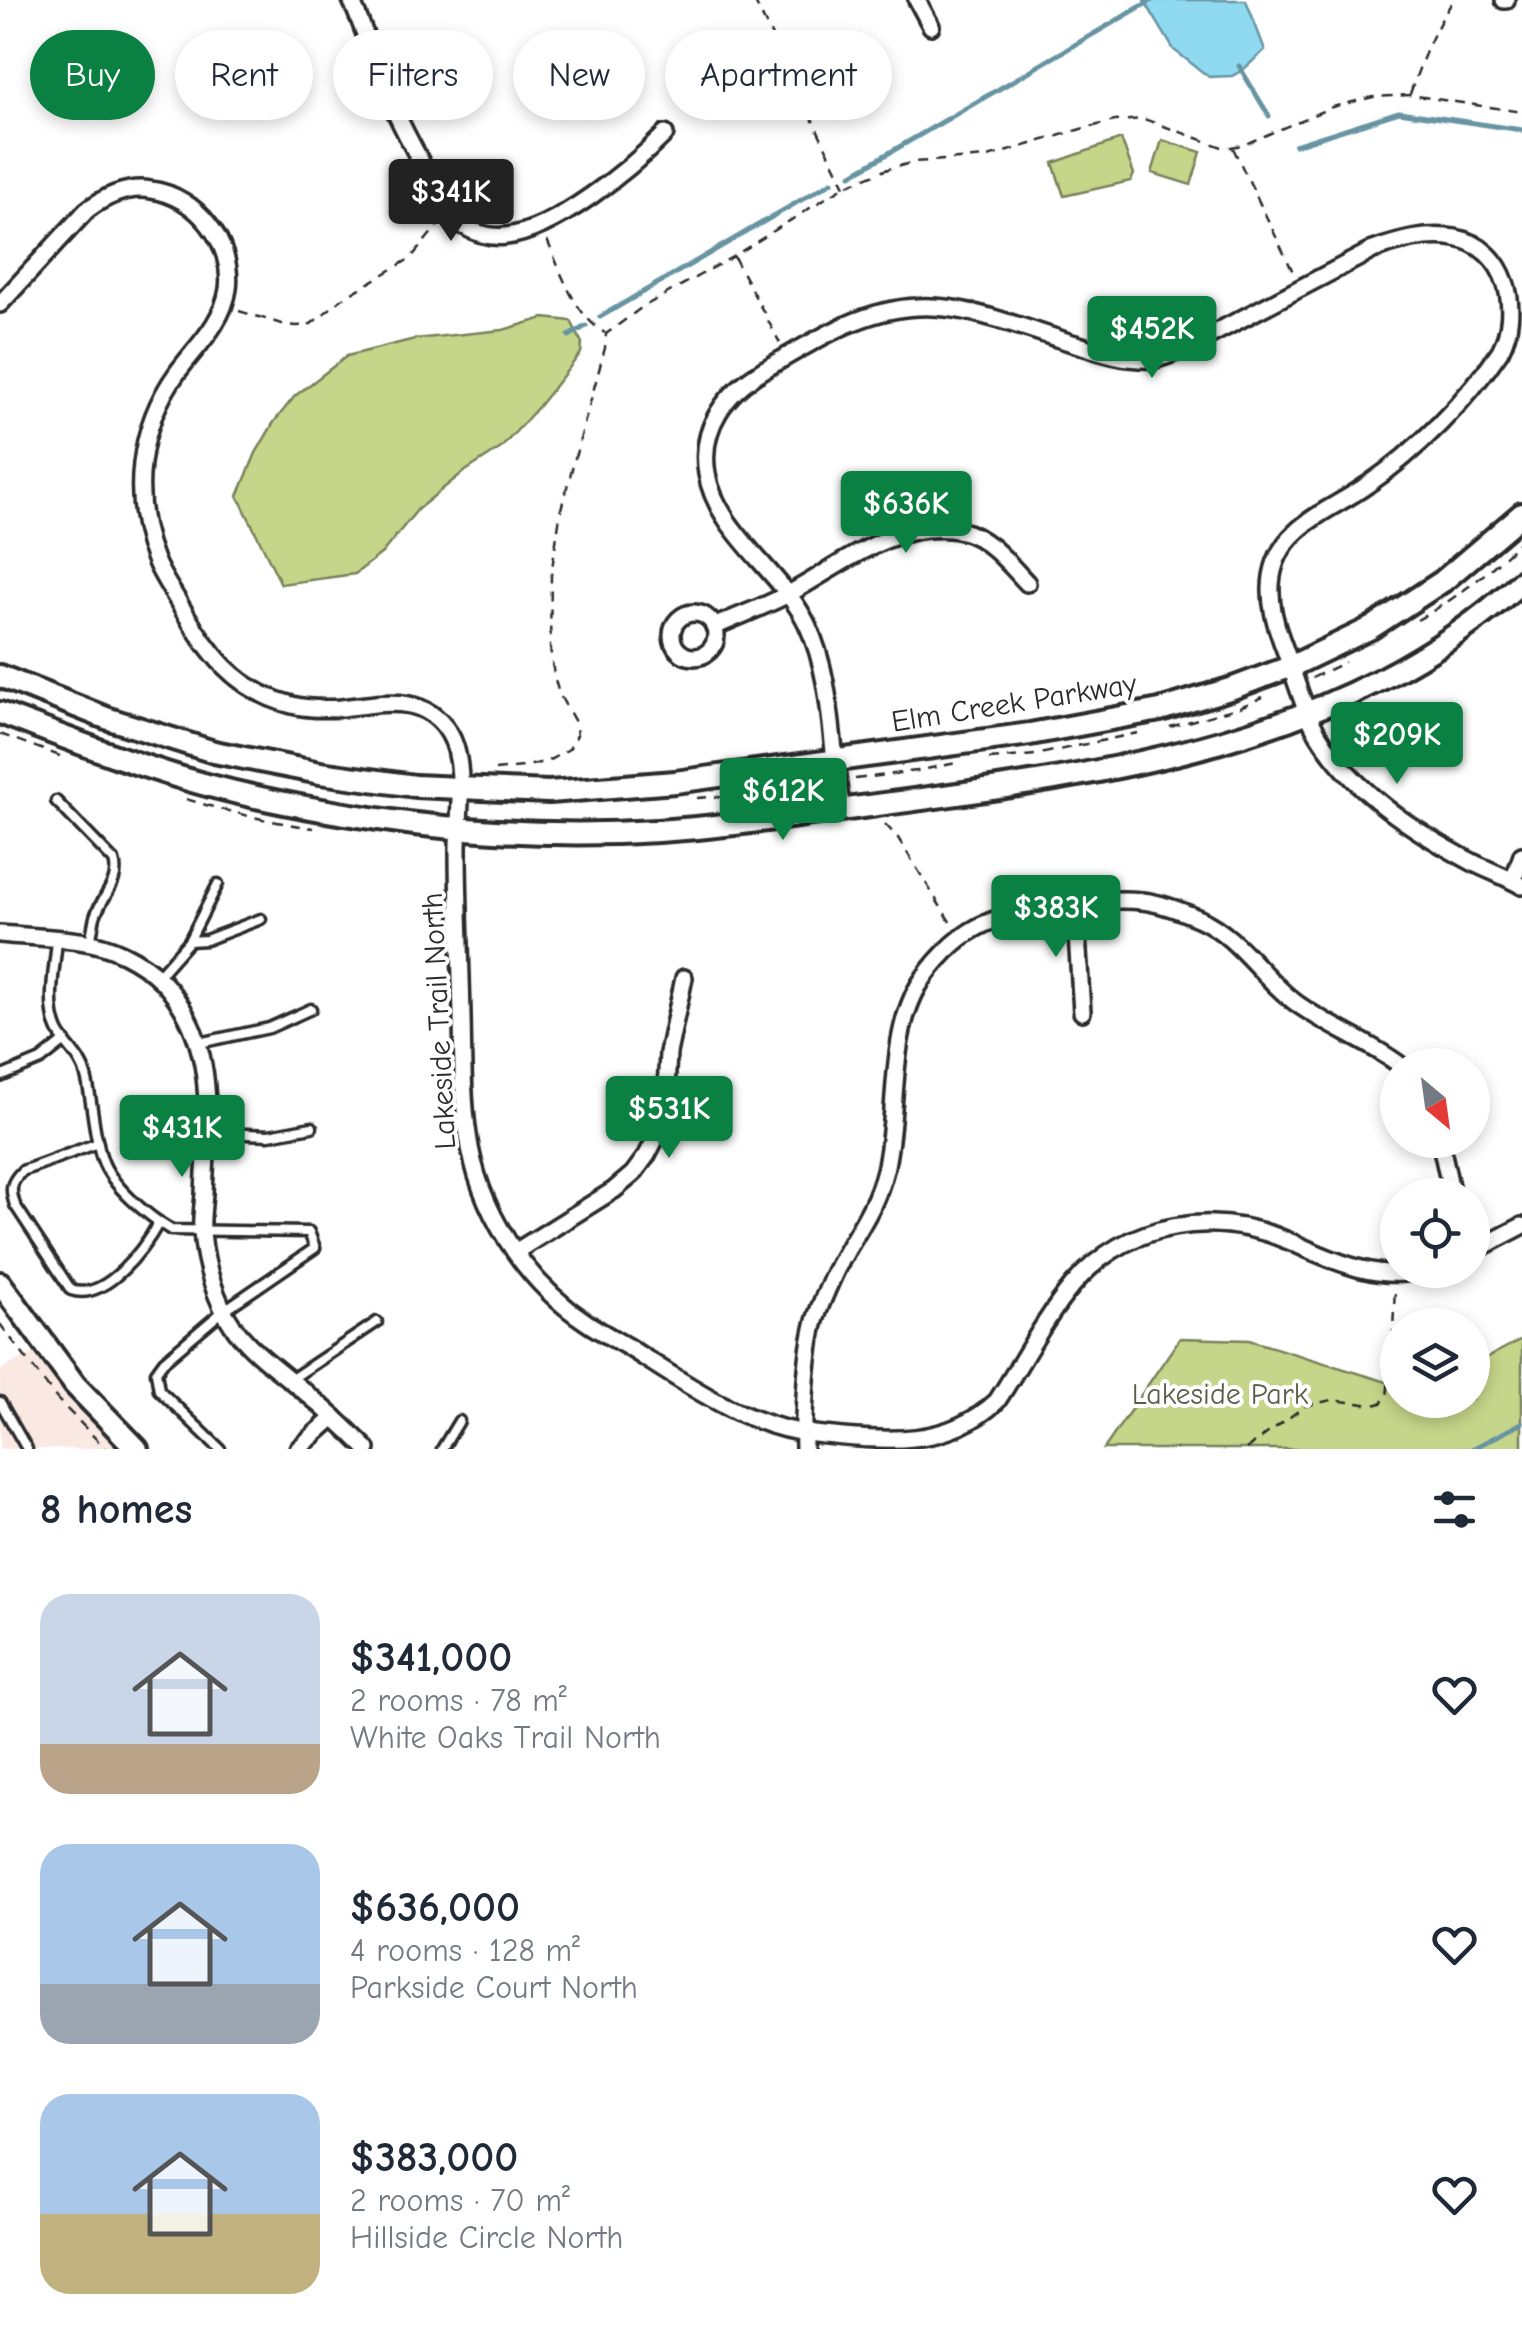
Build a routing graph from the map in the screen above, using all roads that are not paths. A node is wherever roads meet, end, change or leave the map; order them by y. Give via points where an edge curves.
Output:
1 (351, 0) edge
2 (917, 0) edge
3 (931, 26) dead end
4 (666, 134) dead end
5 (0, 304) edge
6 (1522, 514) edge
7 (1522, 581) edge
8 (1027, 583) dead end
9 (788, 594) junction
10 (714, 627) dead end
11 (1292, 666) junction
12 (0, 676) edge
13 (0, 712) edge
14 (1309, 712) junction
15 (834, 761) junction
16 (458, 788) junction
17 (56, 802) dead end
18 (842, 810) junction
19 (459, 828) junction
20 (1522, 855) edge
21 (1518, 883) edge
22 (218, 884) dead end
23 (1075, 904) junction
24 (261, 919) dead end
25 (0, 934) edge
26 (57, 940) junction
27 (189, 941) junction
28 (90, 942) junction
29 (158, 976) junction
30 (684, 978) dead end
31 (311, 1009) dead end
32 (1082, 1012) dead end
33 (65, 1041) junction
34 (199, 1043) junction
35 (1380, 1053) edge
36 (0, 1077) edge
37 (312, 1128) dead end
38 (206, 1132) junction
39 (98, 1143) junction
40 (159, 1222) junction
41 (1522, 1226) edge
42 (202, 1232) junction
43 (1490, 1243) edge
44 (515, 1252) junction
45 (1380, 1271) edge
46 (0, 1283) edge
47 (223, 1311) junction
48 (377, 1322) dead end
49 (290, 1380) junction
50 (0, 1402) edge
51 (334, 1417) junction
52 (459, 1421) dead end
53 (804, 1441) edge
54 (27, 1449) edge
55 (136, 1449) edge
56 (220, 1449) edge
57 (298, 1449) edge
58 (367, 1449) edge
59 (442, 1449) edge

1 - 4 street via 416,154 461,224 507,236 540,224 594,193
2 - 3 street
5 - 16 street, Lakeside Trail North via 88,210 119,192 148,189 182,200 210,226 226,260 228,292 214,325 165,390 147,435 140,496 157,566 204,645 254,690 315,708 404,702 424,709 454,744
6 - 11 street, Elm Creek Parkway via 1443,582 1372,628
7 - 14 street via 1423,655
8 - 9 street via 984,542 964,532 923,530 877,544
9 - 10 street
9 - 11 street via 712,496 705,453 732,391 831,332 888,311 949,308 1110,354 1157,358 1373,250 1428,237 1474,245 1504,273 1511,292 1510,332 1462,399 1418,444 1281,548 1269,596
9 - 15 street via 819,656
11 - 14 street
11 - 15 street, Elm Creek Parkway via 1160,710
12 - 16 street, Elm Creek Parkway via 214,752 320,773
13 - 19 street via 203,784 350,815
14 - 18 street via 1140,764
14 - 21 street via 1360,786 1396,816
15 - 16 street, Elm Creek Parkway via 549,792
15 - 18 street
16 - 19 street, Lakeside Trail North
17 - 28 lane via 117,870
18 - 19 street via 620,832
19 - 44 street, Lakeside Trail North via 468,1139 477,1177
20 - 21 street
22 - 27 lane
23 - 32 street
23 - 35 street via 1143,901 1203,920 1296,1003
23 - 53 street via 978,927 918,986 900,1042 892,1133 874,1207 814,1323
24 - 27 lane
25 - 26 street
26 - 28 street
26 - 33 lane via 52,1016
27 - 29 lane
28 - 29 street
29 - 34 street
30 - 44 street via 665,1108 647,1155 614,1190
31 - 34 lane via 270,1028
33 - 36 lane
33 - 39 lane via 86,1072
34 - 38 street
37 - 38 lane via 270,1135
38 - 42 street
39 - 40 lane via 117,1184
39 - 40 lane via 22,1171 10,1190 70,1290 99,1288 127,1266
40 - 42 lane via 171,1230
41 - 43 street
42 - 47 street
42 - 47 lane via 309,1232 315,1248
44 - 53 street, Lakeside Trail North via 584,1322 714,1401
45 - 53 street, Lakeside Trail North via 1344,1265 1252,1227 1188,1223 1156,1231 1098,1262 1074,1284 998,1401 962,1431 912,1443
46 - 55 street via 75,1385
47 - 49 street via 245,1341
47 - 56 lane via 156,1372 159,1390
48 - 49 lane
49 - 51 street
50 - 54 lane
51 - 57 street
51 - 58 street
52 - 59 lane

